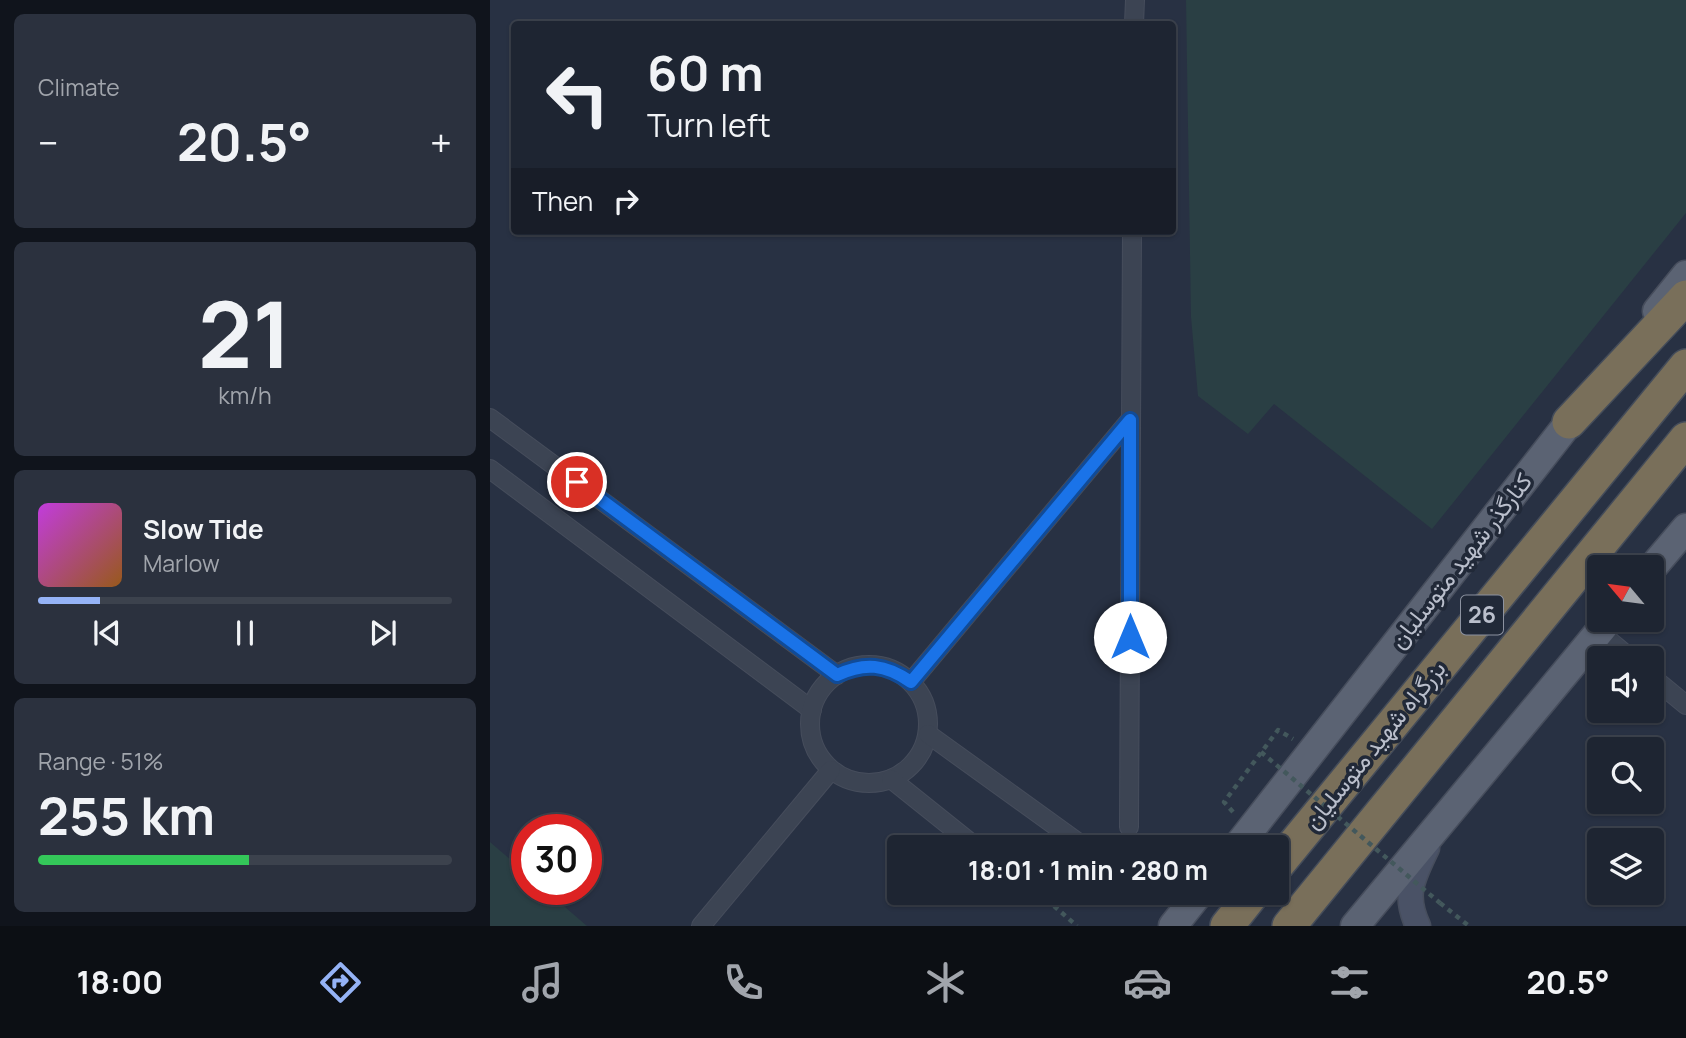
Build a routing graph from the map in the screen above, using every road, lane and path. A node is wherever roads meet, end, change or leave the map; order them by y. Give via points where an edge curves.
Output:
1 (1135, 0) edge
2 (1134, 21) edge
3 (1132, 235) edge
4 (1686, 275) edge
5 (1686, 297) edge
6 (1686, 366) edge
7 (490, 418) edge
8 (1130, 420) junction
9 (1569, 422) junction
10 (1686, 439) edge
11 (490, 468) edge
12 (1686, 528) edge
13 (1663, 555) edge
14 (1599, 632) edge
15 (1609, 632) edge
16 (1620, 646) edge
17 (837, 675) junction
18 (911, 682) junction
19 (1664, 687) edge
20 (1686, 705) edge
21 (812, 710) junction
22 (1278, 730) dead end
23 (928, 734) junction
24 (1261, 752) junction
25 (831, 770) junction
26 (891, 779) junction
27 (1224, 802) dead end
28 (1438, 823) junction
29 (1129, 827) dead end
30 (961, 835) edge
31 (1068, 835) edge
32 (1246, 835) edge
33 (1289, 851) edge
34 (1053, 905) edge
35 (1190, 905) edge
36 (1244, 905) edge
37 (701, 926) edge
38 (1077, 926) edge
39 (1173, 926) edge
40 (1227, 926) edge
41 (1289, 926) edge
42 (1355, 926) edge
43 (1418, 926) edge
44 (1469, 926) edge

1 - 2 street
3 - 8 street
4 - 9 main road, کنارگذر شهید متوسلیان
5 - 9 highway
6 - 33 highway, بزرگراه شهید متوسلیان / 26
7 - 17 street
8 - 18 street
8 - 29 street
9 - 32 main road, کنارگذر شهید متوسلیان
10 - 41 highway, بزرگراه شهید متوسلیان / 26
11 - 21 street
12 - 13 main road
14 - 28 main road
15 - 16 street
17 - 18 street via 875,665 894,670
17 - 21 street via 821,691
18 - 23 street via 928,715
19 - 20 street
21 - 25 street via 813,743
22 - 24 path
23 - 26 street via 908,769
23 - 31 street
24 - 27 path
24 - 44 path, bridge
25 - 26 street via 860,783
25 - 37 street
26 - 30 street
28 - 42 main road
28 - 43 main road via 1410,884 1410,910
34 - 38 path
35 - 39 main road
36 - 40 highway

